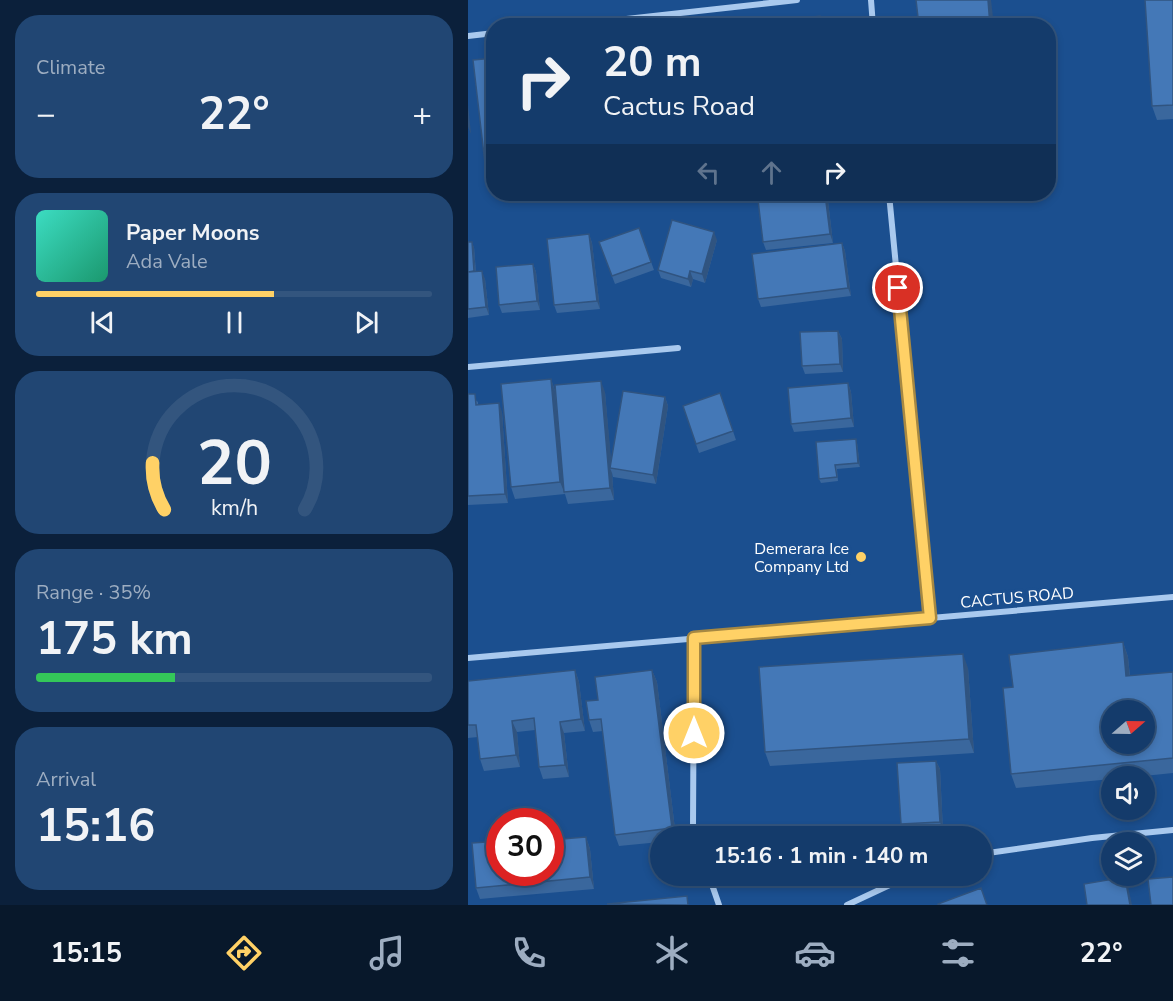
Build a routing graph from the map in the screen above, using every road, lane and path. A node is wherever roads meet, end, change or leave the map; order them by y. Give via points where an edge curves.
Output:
1 (797, 0) edge
2 (871, 0) edge
3 (635, 18) edge
4 (872, 18) edge
5 (486, 34) edge
6 (468, 36) edge
7 (890, 201) edge
8 (678, 348) dead end
9 (468, 367) edge
10 (1173, 597) edge
11 (930, 618) junction
12 (694, 638) junction
13 (468, 658) edge
14 (693, 826) edge
15 (1173, 830) edge
16 (992, 852) edge
17 (712, 886) edge
18 (888, 886) edge
19 (719, 905) edge
20 (847, 905) edge

1 - 3 street
2 - 4 street
5 - 6 street
7 - 11 street
8 - 9 street
10 - 11 street, CACTUS ROAD
11 - 12 street, CACTUS ROAD
12 - 13 street, CACTUS ROAD
12 - 14 street
15 - 16 street
17 - 19 street
18 - 20 street

